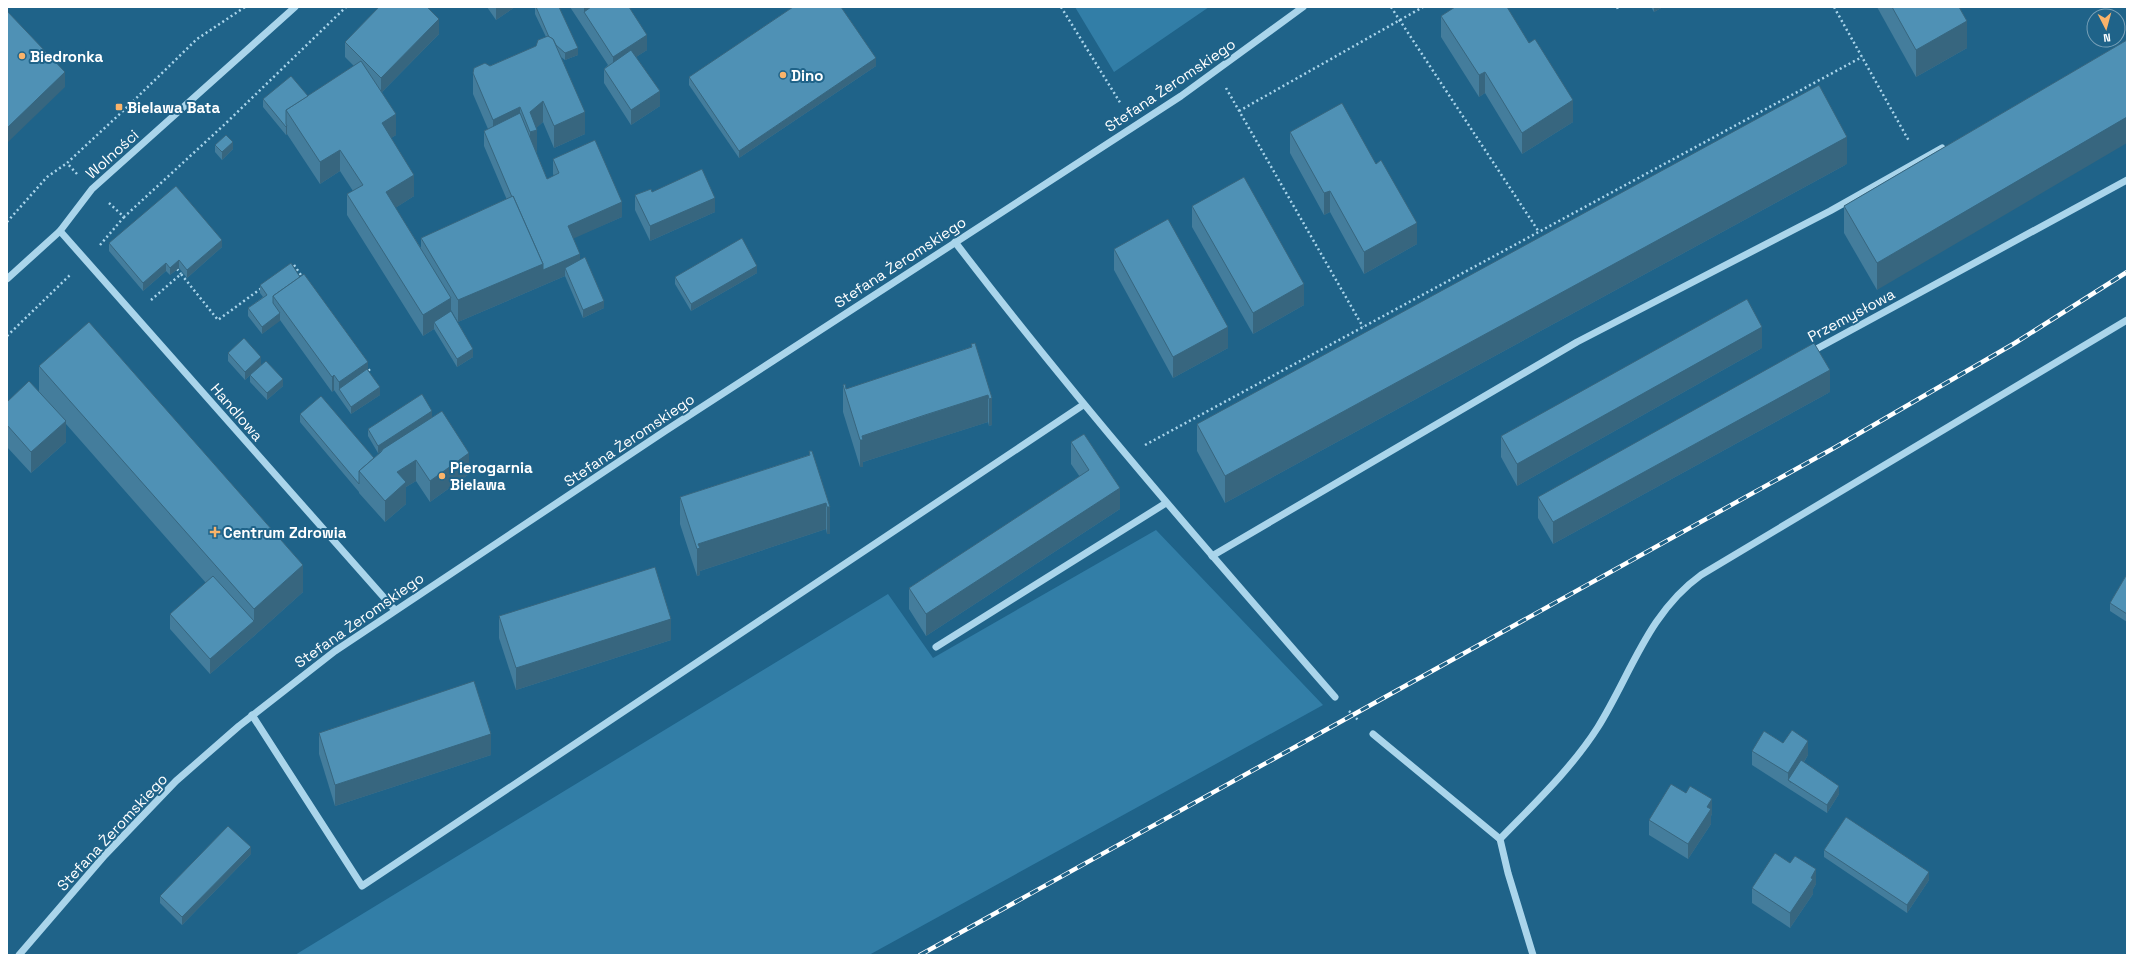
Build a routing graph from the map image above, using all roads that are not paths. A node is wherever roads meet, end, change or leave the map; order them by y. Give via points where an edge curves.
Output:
1 (295, 7) edge
2 (1303, 7) edge
3 (1947, 146) edge
4 (2127, 180) edge
5 (60, 231) junction
6 (955, 242) junction
7 (8, 276) edge
8 (2127, 320) edge
9 (1805, 355) edge
10 (1083, 405) junction
11 (1166, 503) junction
12 (1212, 556) junction
13 (395, 610) junction
14 (936, 647) dead end
15 (1335, 697) road end
16 (252, 715) junction
17 (1373, 734) road end
18 (1500, 839) junction
19 (19, 955) edge
20 (1533, 955) edge

1 - 5 street, Wolności via 92,189
2 - 6 street, Stefana Żeromskiego via 1181,96
3 - 12 street via 1830,211 1576,342
4 - 9 street, Przemysłowa
5 - 7 street, Wolności
5 - 13 street, Handlowa
6 - 10 street
6 - 13 street, Stefana Żeromskiego
8 - 18 street via 1686,586 1665,610 1639,648 1599,726
10 - 11 street
10 - 16 street via 362,886
11 - 12 street
11 - 14 street
12 - 15 street
13 - 16 street, Stefana Żeromskiego
16 - 19 street, Stefana Żeromskiego via 203,756 150,807
17 - 18 street
18 - 20 street

